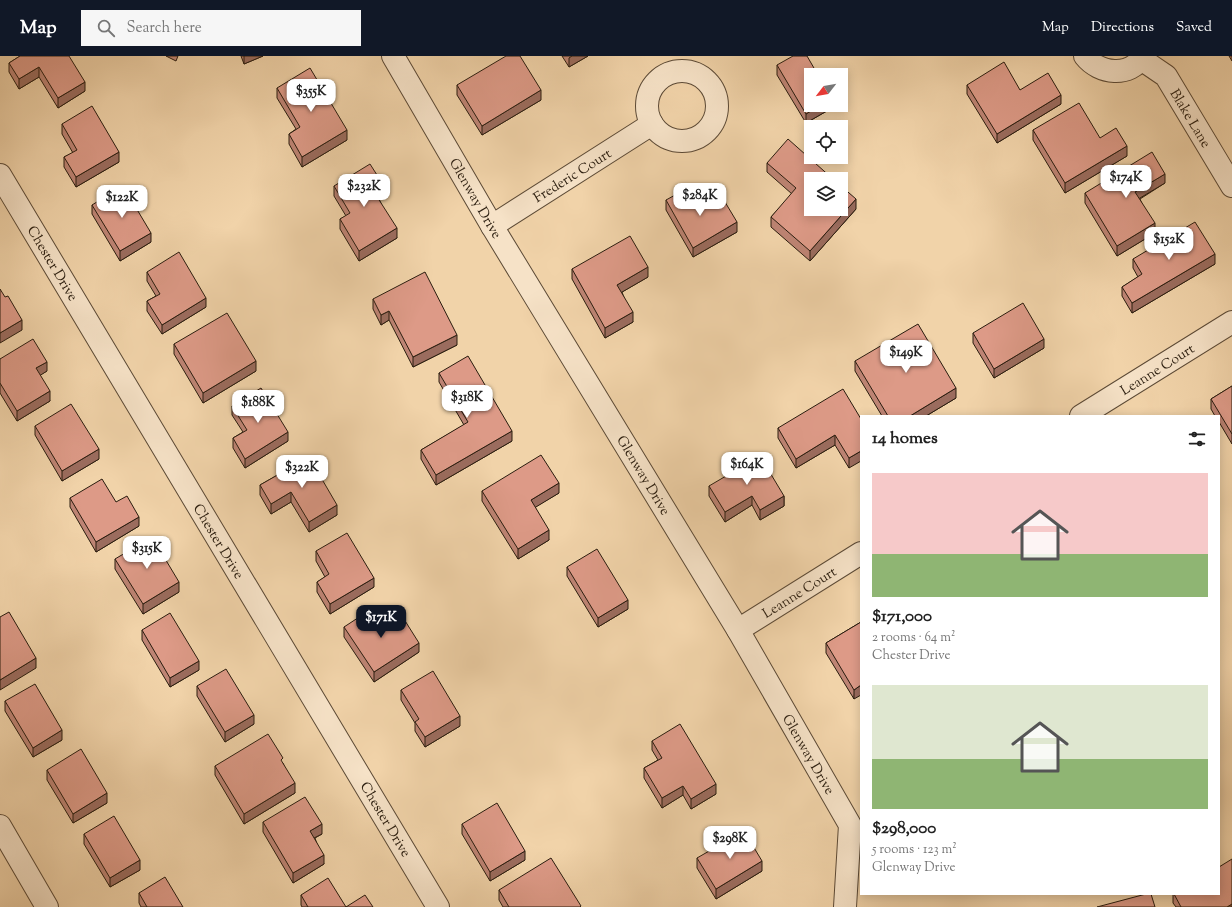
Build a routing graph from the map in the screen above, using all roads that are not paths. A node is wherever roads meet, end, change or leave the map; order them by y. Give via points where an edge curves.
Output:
1 (393, 56) edge
2 (1085, 56) edge
3 (1142, 57) edge
4 (652, 124) dead end
5 (0, 175) edge
6 (1232, 186) edge
7 (492, 226) junction
8 (1232, 322) edge
9 (1083, 415) edge
10 (860, 554) edge
11 (738, 630) junction
12 (0, 826) edge
13 (47, 907) edge
14 (438, 907) edge
15 (845, 907) edge

1 - 7 street, Glenway Drive
2 - 3 street via 1090,62 1111,72 1133,67
3 - 6 street, Blake Lane via 1166,76
4 - 7 street, Frederic Court
5 - 14 street, Chester Drive
7 - 11 street, Glenway Drive
8 - 9 street, Leanne Court
10 - 11 street, Leanne Court
11 - 15 street, Glenway Drive via 850,825
12 - 13 street

